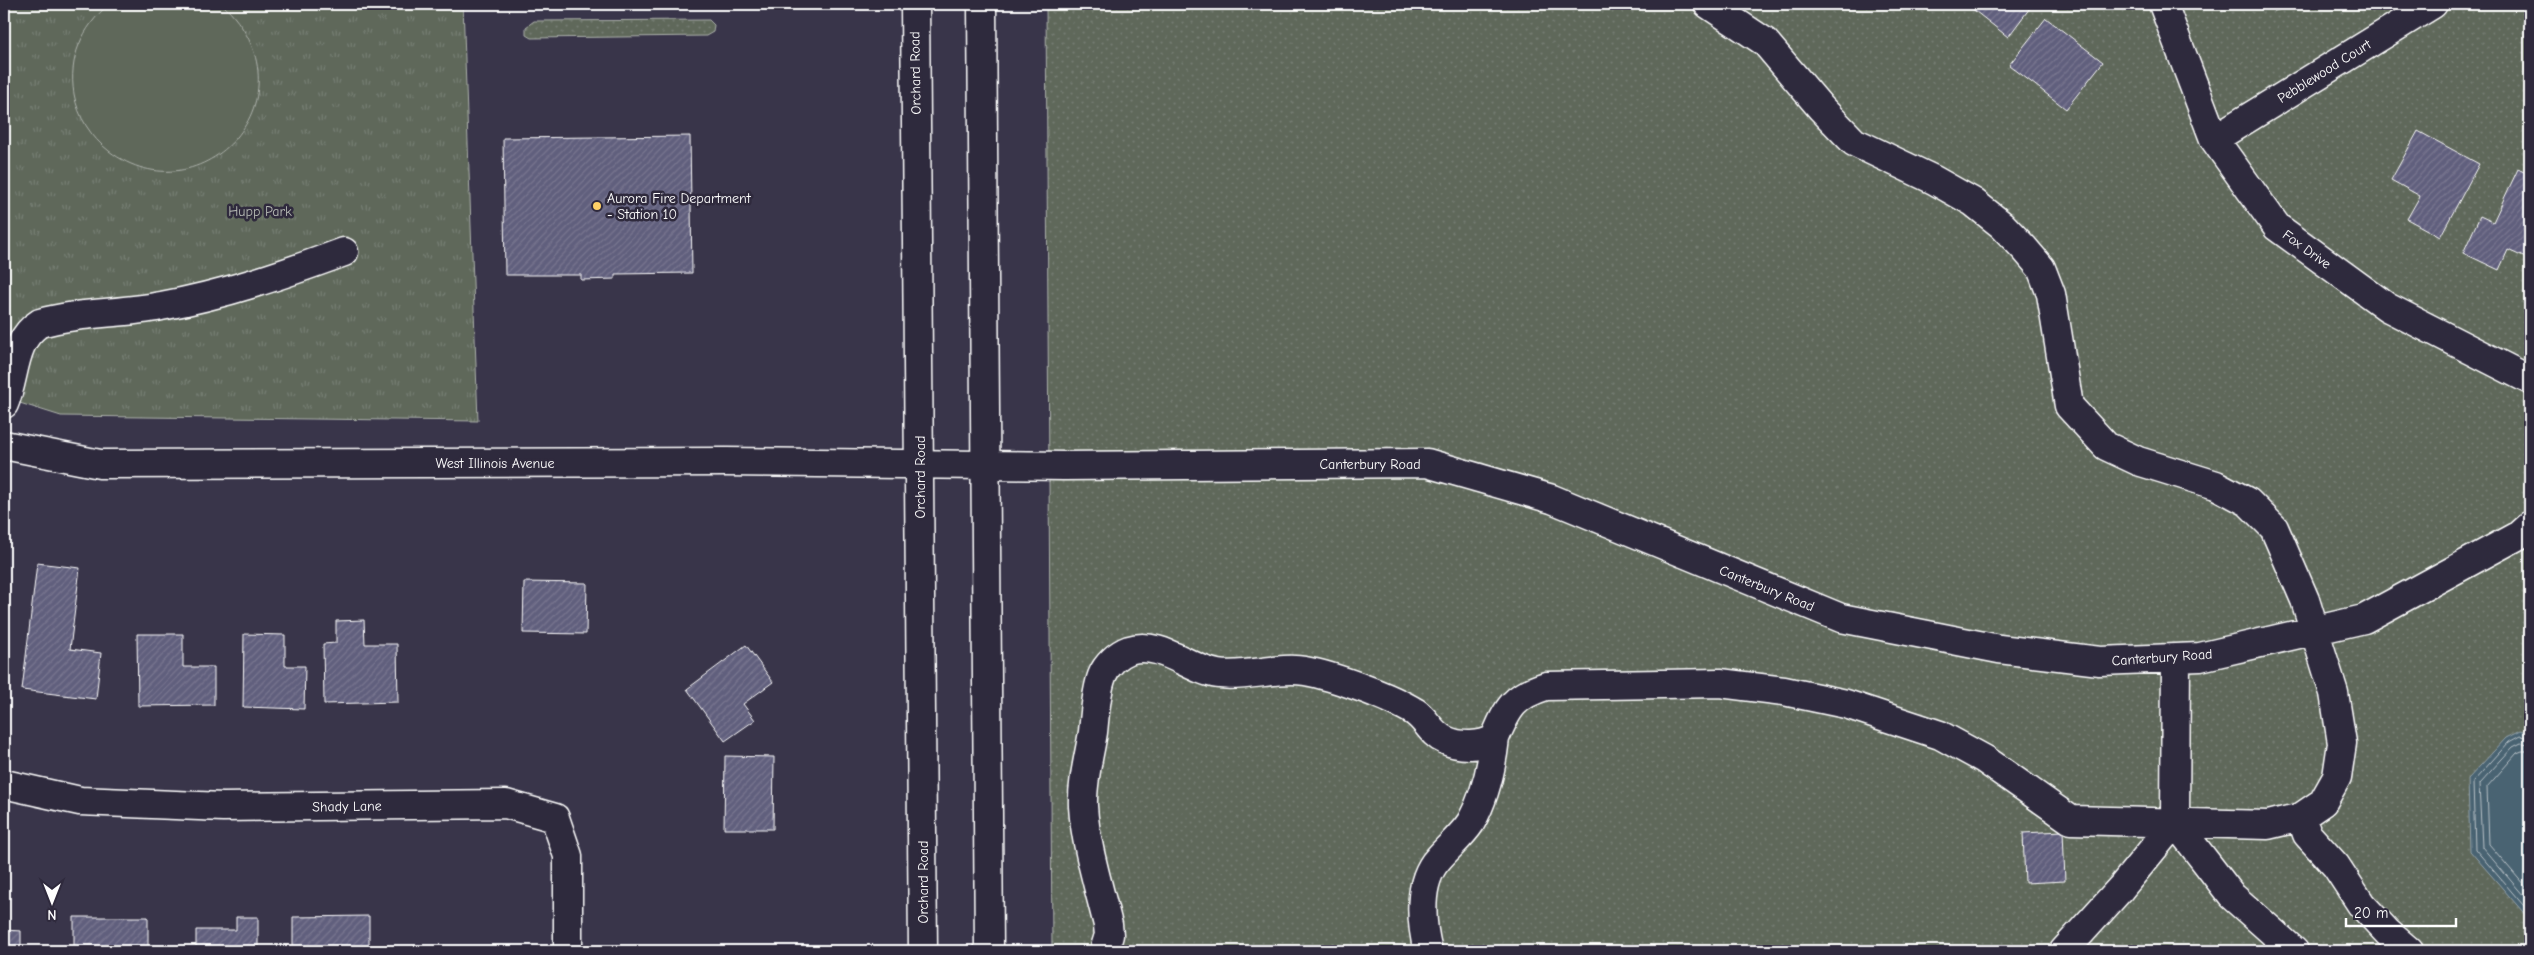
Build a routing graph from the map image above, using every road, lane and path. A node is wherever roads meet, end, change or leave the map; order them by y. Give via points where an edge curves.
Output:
1 (915, 4) edge
2 (982, 4) edge
3 (1708, 4) edge
4 (2163, 4) edge
5 (2433, 4) edge
6 (2214, 139) junction
7 (344, 252) dead end
8 (2530, 380) edge
9 (4, 404) edge
10 (4, 445) edge
11 (920, 465) junction
12 (987, 465) junction
13 (2530, 525) edge
14 (2316, 630) junction
15 (2176, 658) junction
16 (1495, 738) junction
17 (4, 784) edge
18 (2301, 817) junction
19 (2175, 822) junction
20 (568, 951) edge
21 (923, 951) edge
22 (989, 951) edge
23 (1104, 951) edge
24 (1428, 951) edge
25 (2064, 951) edge
26 (2294, 951) edge
27 (2409, 951) edge

1 - 11 street, Orchard Road
2 - 12 street
3 - 14 street via 1766,42 1854,142 1934,180 1973,202 2002,225 2041,268 2051,294 2069,406 2106,446 2138,461 2216,485 2248,502 2274,528 2297,577
4 - 6 street, Fox Drive
5 - 6 street, Pebblewood Court
6 - 8 street, Fox Drive via 2277,227 2387,307
7 - 9 street via 280,276 215,295 160,307 40,322 30,329 20,344
10 - 11 street, West Illinois Avenue via 100,464 726,462
11 - 12 street, West Illinois Avenue
11 - 21 street, Orchard Road
12 - 15 street, Canterbury Road via 1427,463 1552,499 1841,618 1999,648 2100,661
12 - 22 street
13 - 14 street, Canterbury Road via 2519,535 2364,619
14 - 15 street, Canterbury Road via 2200,657
14 - 18 street via 2338,710 2342,743 2337,777 2323,802
15 - 19 street
16 - 19 street via 1521,695 1546,686 1720,683 1756,687 1846,704 1940,735 1984,759 2071,820
16 - 23 street via 1478,744 1451,743 1436,736 1416,713 1408,709 1342,681 1304,671 1217,674 1173,655 1149,649 1130,650 1118,656 1102,676 1084,778 1083,808 1108,925
16 - 24 street via 1479,807 1470,824 1428,872 1423,920
17 - 20 street, Shady Lane via 80,801 222,807 506,804 555,818 568,856
18 - 19 street via 2268,825
18 - 27 street via 2307,834 2336,866 2362,904
19 - 25 street
19 - 26 street via 2232,896

